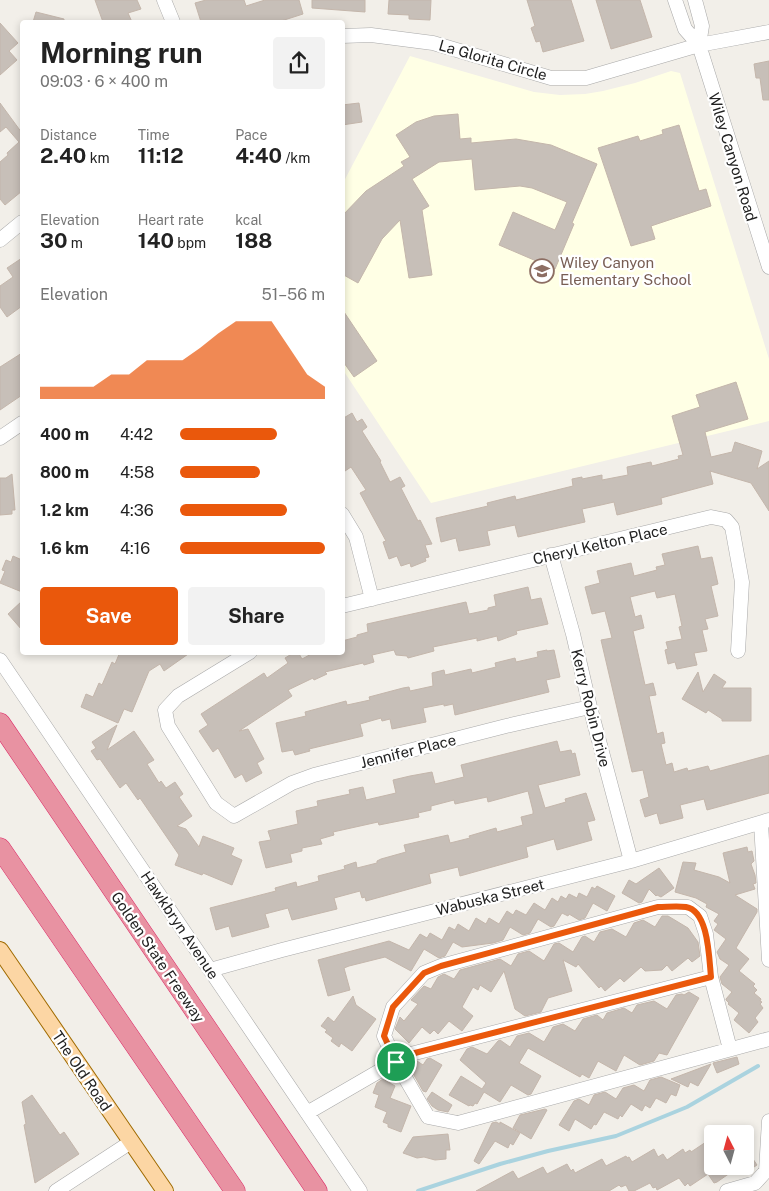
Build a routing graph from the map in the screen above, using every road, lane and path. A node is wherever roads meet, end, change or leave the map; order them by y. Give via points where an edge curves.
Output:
1 (164, 0) edge
2 (675, 0) edge
3 (695, 0) edge
4 (173, 20) edge
5 (769, 32) edge
6 (345, 36) edge
7 (699, 45) junction
8 (20, 224) edge
9 (0, 240) edge
10 (769, 268) edge
11 (20, 424) edge
12 (0, 438) edge
13 (345, 519) edge
14 (551, 555) junction
15 (372, 599) junction
16 (345, 605) edge
17 (738, 652) dead end
18 (245, 655) edge
19 (0, 660) edge
20 (590, 707) junction
21 (0, 723) edge
22 (765, 822) edge
23 (0, 849) edge
24 (631, 861) junction
25 (0, 950) edge
26 (769, 960) edge
27 (210, 970) junction
28 (711, 977) junction
29 (769, 1039) edge
30 (730, 1049) junction
31 (396, 1062) junction
32 (307, 1113) junction
33 (769, 1121) edge
34 (131, 1142) junction
35 (56, 1191) edge
36 (165, 1191) edge
37 (235, 1191) edge
38 (317, 1191) edge
39 (360, 1191) edge
40 (726, 1191) edge

1 - 4 street
2 - 7 street, Wiley Canyon Road via 685,29
3 - 7 street, Wiley Canyon Road via 702,26
5 - 7 street, La Glorita Circle
6 - 7 street, La Glorita Circle via 371,35 433,43 551,78 586,78
7 - 10 street, Wiley Canyon Road
8 - 9 street
11 - 12 street
13 - 15 street via 356,537
14 - 15 street, Cheryl Kelton Place
14 - 17 street, Cheryl Kelton Place via 711,517 726,520 732,527 742,582
14 - 20 street, Kerry Robin Drive via 574,634
15 - 16 street, Cheryl Kelton Place
18 - 20 street, Jennifer Place via 178,696 164,710 168,726 216,804 234,816 292,783 314,775
19 - 27 street, Hawkbryn Avenue
20 - 24 street, Kerry Robin Drive
21 - 38 highway, Golden State Freeway
22 - 24 street, Wabuska Street
22 - 26 street
23 - 37 highway
24 - 27 street, Wabuska Street
25 - 34 main road, The Old Road
27 - 32 street, Hawkbryn Avenue
28 - 30 street
28 - 31 street via 407,1055
28 - 31 street via 706,934 700,916 688,907 658,907 424,973 393,1007 384,1036
29 - 30 street
30 - 31 street via 458,1123 428,1118
31 - 32 street
32 - 39 street, Hawkbryn Avenue
33 - 40 street via 766,1171 755,1183
34 - 35 street
34 - 36 main road, The Old Road

